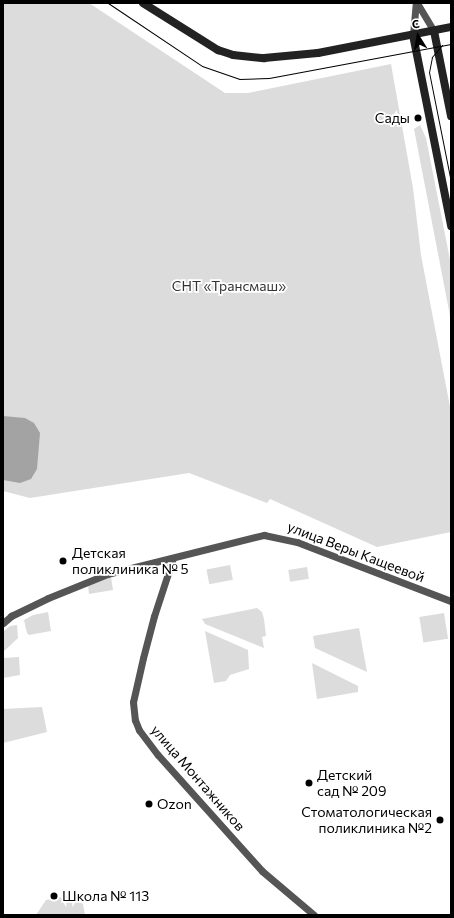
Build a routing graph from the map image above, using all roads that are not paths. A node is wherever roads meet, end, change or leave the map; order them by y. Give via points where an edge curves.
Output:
1 (143, 3) edge
2 (416, 3) edge
3 (451, 27) edge
4 (434, 31) junction
5 (413, 34) junction
6 (451, 116) edge
7 (451, 226) edge
8 (173, 558) junction
9 (451, 601) edge
10 (3, 623) edge
11 (314, 915) edge

1 - 5 main road via 206,44 233,55 248,57 293,57
2 - 4 street
2 - 5 street
3 - 4 main road
4 - 5 main road
4 - 6 main road
5 - 7 main road
8 - 9 street, улица Веры Кащеевой via 250,537 279,536
8 - 10 street, улица Веры Кащеевой via 107,574 48,598 11,616
8 - 11 street, улица Монтажников via 143,658 133,702 135,720 139,730 158,755 262,871

